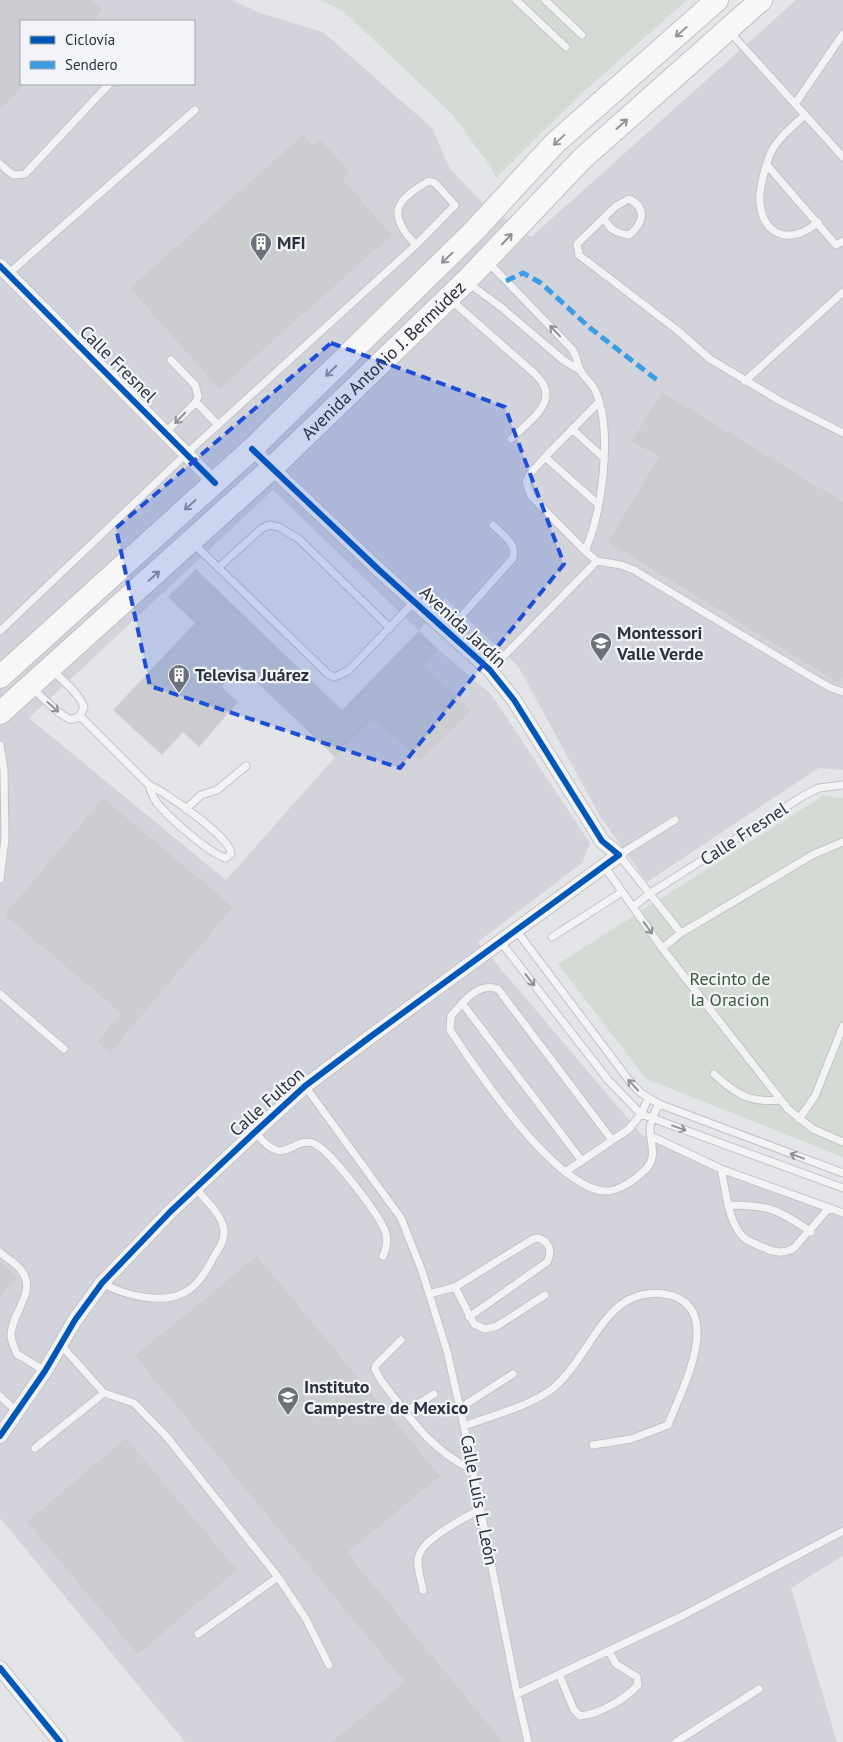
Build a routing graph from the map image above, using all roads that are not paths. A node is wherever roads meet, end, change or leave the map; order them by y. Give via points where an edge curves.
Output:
1 (516, 0) edge
2 (545, 0) edge
3 (717, 0) edge
4 (761, 0) edge
5 (728, 30) junction
6 (843, 34) edge
7 (582, 35) dead end
8 (566, 47) dead end
9 (108, 85) edge
10 (795, 104) junction
11 (195, 110) dead end
12 (805, 115) junction
13 (843, 157) edge
14 (0, 164) edge
15 (767, 165) junction
16 (604, 219) junction
17 (818, 222) junction
18 (843, 241) edge
19 (416, 245) junction
20 (487, 261) junction
21 (4, 270) edge
22 (466, 281) junction
23 (843, 292) edge
24 (448, 298) junction
25 (171, 360) dead end
26 (581, 371) junction
27 (745, 381) junction
28 (196, 402) junction
29 (599, 402) junction
30 (218, 425) junction
31 (572, 429) junction
32 (843, 433) edge
33 (165, 434) junction
34 (511, 439) dead end
35 (252, 449) junction
36 (186, 454) junction
37 (545, 457) junction
38 (604, 458) junction
39 (272, 468) junction
40 (214, 483) junction
41 (598, 504) junction
42 (493, 525) dead end
43 (192, 542) junction
44 (585, 551) junction
45 (597, 561) junction
46 (218, 568) junction
47 (120, 569) junction
48 (414, 602) junction
49 (66, 617) junction
50 (390, 628) junction
51 (0, 631) edge
52 (448, 632) junction
53 (81, 642) junction
54 (50, 668) junction
55 (490, 670) junction
56 (2, 672) edge
57 (30, 686) junction
58 (843, 692) edge
59 (0, 713) edge
60 (80, 716) junction
61 (0, 745) edge
62 (246, 766) dead end
63 (149, 785) junction
64 (843, 785) edge
65 (2, 806) edge
66 (186, 809) junction
67 (675, 820) dead end
68 (602, 841) junction
69 (843, 842) edge
70 (619, 855) junction
71 (604, 866) junction
72 (0, 879) edge
73 (622, 892) junction
74 (649, 894) junction
75 (633, 907) junction
76 (516, 930) junction
77 (681, 933) junction
78 (552, 937) dead end
79 (500, 942) junction
80 (662, 948) junction
81 (0, 994) edge
82 (462, 1003) junction
83 (843, 1026) edge
84 (841, 1037) edge
85 (64, 1049) dead end
86 (714, 1074) dead end
87 (305, 1086) junction
88 (648, 1099) junction
89 (781, 1100) junction
90 (659, 1104) junction
91 (641, 1114) junction
92 (652, 1118) junction
93 (799, 1119) junction
94 (255, 1132) junction
95 (651, 1136) junction
96 (612, 1140) junction
97 (843, 1142) edge
98 (582, 1161) junction
99 (721, 1168) junction
100 (565, 1172) junction
101 (843, 1173) edge
102 (843, 1188) edge
103 (196, 1189) junction
104 (729, 1205) junction
105 (829, 1208) junction
106 (843, 1212) edge
107 (811, 1232) junction
108 (0, 1252) edge
109 (382, 1256) dead end
110 (102, 1283) junction
111 (455, 1287) junction
112 (429, 1294) junction
113 (545, 1295) dead end
114 (469, 1317) junction
115 (401, 1340) dead end
116 (59, 1344) junction
117 (45, 1370) junction
118 (513, 1374) dead end
119 (104, 1393) junction
120 (434, 1394) dead end
121 (0, 1396) edge
122 (460, 1408) junction
123 (17, 1412) junction
124 (405, 1412) junction
125 (464, 1426) junction
126 (0, 1436) edge
127 (593, 1445) dead end
128 (35, 1448) dead end
129 (471, 1469) junction
130 (480, 1509) junction
131 (843, 1531) edge
132 (278, 1578) junction
133 (423, 1590) dead end
134 (198, 1634) dead end
135 (609, 1651) junction
136 (329, 1665) dead end
137 (0, 1668) edge
138 (559, 1674) junction
139 (759, 1689) dead end
140 (517, 1694) junction
141 (60, 1742) edge
142 (528, 1742) edge
143 (676, 1742) edge

1 - 8 lane
2 - 7 lane
3 -> 35 main road, Avenida Antonio J. Bermúdez via 555,144 474,231
4 - 5 main road, Avenida Antonio J. Bermúdez
5 - 10 lane
20 -> 5 main road, Avenida Antonio J. Bermúdez via 583,158
6 - 10 lane
9 - 14 lane via 25,174 13,176
10 - 12 lane
11 - 21 lane
12 - 13 lane
12 - 15 lane via 780,139
15 - 17 lane
15 - 17 lane via 759,203 772,230 784,236 796,236
16 - 16 lane via 618,234 629,235 638,228 642,209 629,200 623,201
16 - 27 lane via 577,244 579,255 710,359
17 - 18 lane via 836,245
19 - 19 lane via 399,222 397,212 402,202 428,181 435,183 455,206
19 - 30 lane
20 - 22 main road, Avenida Antonio J. Bermúdez
26 -> 20 lane via 572,349
21 - 33 street, Calle Fresnel
22 - 24 main road, Avenida Antonio J. Bermúdez
22 - 26 lane
23 - 27 lane
24 - 34 lane via 535,374 546,388 548,394 543,405
24 - 39 main road, Avenida Antonio J. Bermúdez
25 - 28 lane via 195,385
26 - 29 lane via 595,390
27 - 32 lane
28 - 30 lane
28 -> 33 lane
29 - 31 lane
29 - 38 lane via 605,437
30 - 36 lane
31 - 37 lane
31 - 38 lane
33 - 36 street, Calle Fresnel
35 - 39 street, Avenida Jardín
35 - 40 main road, Avenida Antonio J. Bermúdez
36 - 40 street, Calle Fresnel
36 - 51 lane
37 - 41 lane
37 - 44 lane via 529,475 527,490
38 - 41 lane
39 - 43 main road, Avenida Antonio J. Bermúdez
39 - 48 street, Avenida Jardín
40 -> 47 main road, Avenida Antonio J. Bermúdez
41 - 44 lane
42 - 52 lane via 511,542 513,558
43 - 46 lane
53 -> 43 main road, Avenida Antonio J. Bermúdez
44 - 45 lane
45 - 55 lane
45 - 58 lane via 634,570 810,676
46 - 50 lane via 262,528 279,527 299,539
46 - 50 lane via 334,677 348,671
47 - 49 main road, Avenida Antonio J. Bermúdez
47 - 53 main road via 125,582 123,590 88,623
48 - 50 lane
48 - 52 street, Avenida Jardín
49 - 56 main road, Avenida Antonio J. Bermúdez
49 - 57 main road via 60,639 31,673
52 - 55 street, Avenida Jardín
53 - 54 main road, Avenida Antonio J. Bermúdez
54 - 57 main road, Avenida Antonio J. Bermúdez
54 - 60 lane via 82,702 84,707
55 - 68 street, Avenida Jardín via 518,707
57 - 59 main road, Avenida Antonio J. Bermúdez
57 -> 60 lane via 64,716 74,719
60 - 63 lane
61 - 65 lane via 4,770
62 - 66 lane via 217,790 201,795
63 - 66 lane
63 - 66 lane via 162,808 211,851 229,857 232,851 225,842
64 - 74 lane, Calle Fresnel via 819,788 803,796
65 - 72 lane via 4,856
67 - 70 lane
68 - 70 street, Avenida Jardín
68 - 71 street, Avenida Jardín
69 - 77 lane via 814,854
70 - 71 street, Calle Fulton
70 - 74 lane
71 - 73 lane
71 - 76 street, Calle Fulton
73 - 75 lane
73 - 78 lane
74 - 75 lane, Calle Fresnel
74 - 77 lane
75 -> 80 lane
76 - 79 street, Calle Fulton
88 -> 76 lane via 620,1070
77 - 80 lane
79 - 87 street, Calle Fulton
79 -> 91 lane via 609,1081
80 - 89 lane
81 - 85 lane
82 - 96 lane via 480,988 488,986 498,990
82 - 98 lane
82 - 100 lane via 448,1022 450,1030 528,1137
83 - 84 lane
84 - 93 lane via 815,1096
86 - 89 lane via 732,1091 751,1100
87 - 94 street, Calle Fulton
87 - 112 lane, Calle Luis L. León via 401,1218
88 - 90 lane
88 - 91 lane
89 - 93 lane
90 - 92 lane
101 -> 90 lane
91 - 92 lane
91 - 96 lane
92 - 95 lane
92 -> 102 lane
93 - 97 lane
94 - 103 street, Calle Fulton
94 - 109 lane via 273,1150 308,1143 328,1154 382,1224 387,1240
95 - 99 lane
95 - 100 lane via 654,1152 646,1169 620,1188 599,1190
96 - 98 lane
98 - 100 lane
99 - 104 lane
99 - 105 lane
103 - 110 street, Calle Fulton
103 - 110 lane via 224,1231 217,1252 196,1283 187,1291 162,1298 115,1290
104 - 107 lane via 776,1209
104 - 107 lane via 740,1232 747,1240 773,1252 787,1253
105 - 106 lane
105 - 107 lane
108 - 117 lane via 21,1270 28,1292 14,1321 11,1337 17,1354
110 - 116 street, Calle Fulton
111 - 112 lane
111 - 114 lane
111 - 114 lane via 533,1239 543,1239 550,1249 550,1258 542,1267
112 - 122 lane, Calle Luis L. León
113 - 114 lane via 491,1328 480,1328
115 - 124 lane via 382,1357 375,1369
116 - 117 street, Calle Fulton
116 - 119 lane
117 - 123 street, Calle Fulton
118 - 122 lane
119 - 128 lane
119 - 132 lane via 122,1397 146,1413
120 - 124 lane
121 - 123 lane
122 - 125 lane, Calle Luis L. León
123 - 126 street, Calle Fulton
124 - 129 lane via 438,1449
125 - 127 lane via 551,1390 625,1302 655,1293 676,1297 693,1312 698,1328 693,1361 668,1425 631,1439
125 - 129 lane, Calle Luis L. León
129 - 130 lane, Calle Luis L. León
130 - 133 lane via 422,1548 418,1558
130 - 140 lane, Calle Luis L. León
131 - 135 lane
132 - 134 lane
132 - 136 lane via 306,1619
135 - 138 lane
135 - 138 lane via 616,1664 636,1677 638,1685 632,1692 593,1714 580,1716 574,1710
137 - 141 street
138 - 140 lane
139 - 143 lane
140 - 142 lane, Calle Luis L. León

